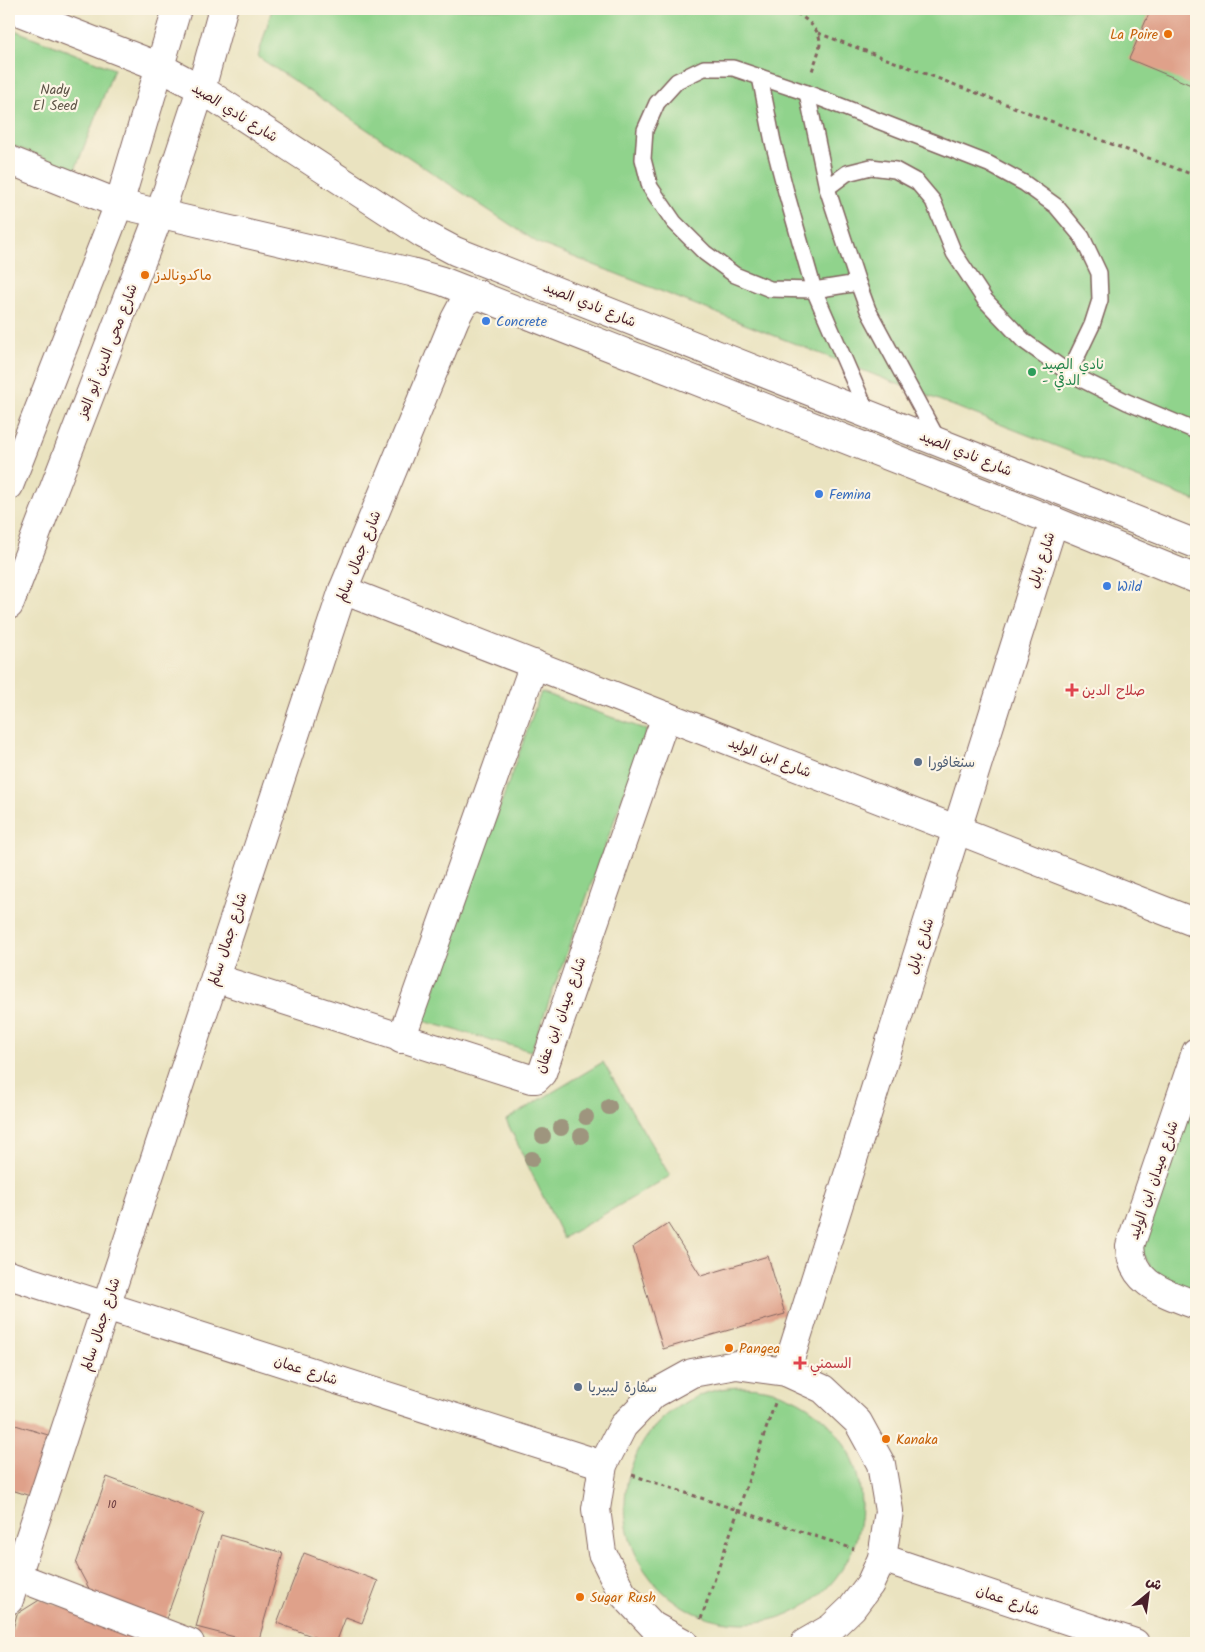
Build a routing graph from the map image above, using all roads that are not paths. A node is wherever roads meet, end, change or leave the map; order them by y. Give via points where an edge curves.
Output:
1 (12, 9) edge
2 (177, 9) edge
3 (223, 9) edge
4 (160, 67) junction
5 (760, 77) junction
6 (201, 89) junction
7 (807, 93) junction
8 (9, 160) edge
9 (827, 188) junction
10 (119, 204) junction
11 (160, 213) junction
12 (858, 283) junction
13 (814, 290) junction
14 (478, 294) junction
15 (1069, 373) junction
16 (868, 414) junction
17 (1196, 431) edge
18 (939, 442) junction
19 (9, 486) edge
20 (1054, 521) junction
21 (1196, 544) edge
22 (1196, 579) edge
23 (343, 590) junction
24 (9, 604) edge
25 (534, 664) junction
26 (666, 716) junction
27 (957, 829) junction
28 (1196, 923) edge
29 (214, 978) junction
30 (401, 1039) junction
31 (1196, 1052) edge
32 (9, 1275) edge
33 (1196, 1305) edge
34 (106, 1307) junction
35 (786, 1372) junction
36 (603, 1465) junction
37 (882, 1558) junction
38 (12, 1588) edge
39 (691, 1634) edge
40 (190, 1643) edge
41 (805, 1643) edge
42 (1135, 1643) edge

1 - 4 street, شارع نادي الصيد
2 - 4 street
3 - 6 street, شارع محى الدين أبو العز
4 - 6 street, شارع نادي الصيد
4 - 10 street
5 - 7 lane
5 - 13 lane via 773,142
5 - 13 lane via 733,68 704,68 677,81 657,102 645,130 644,159 650,187 674,222 704,252 735,275 770,289
6 - 11 street, شارع محى الدين أبو العز
6 - 16 street, شارع نادي الصيد via 437,243
7 - 9 lane
7 - 15 lane via 988,164 1024,183 1056,206 1082,237 1099,273 1100,300 1092,326
8 - 10 street
9 - 12 lane
9 - 15 lane via 848,173 871,167 896,170 917,182 932,201 954,253 985,300 1024,340
10 - 11 street
10 - 19 street
11 - 14 street via 425,276
11 - 24 street, شارع محى الدين أبو العز
12 - 13 lane
12 - 18 lane via 868,310
13 - 16 lane
14 - 20 street
14 - 23 street, شارع جمال سالم via 463,304 455,319
15 - 17 lane
16 - 18 street, شارع نادي الصيد
18 - 21 street, شارع نادي الصيد
20 - 22 street
20 - 27 street, شارع بابل
23 - 25 street, شارع ابن الوليد
23 - 29 street, شارع جمال سالم
25 - 26 street, شارع ابن الوليد
25 - 30 street
26 - 27 street, شارع ابن الوليد
26 - 30 street, شارع ميدان ابن عفان via 540,1076 531,1079
27 - 28 street, شارع ابن الوليد
27 - 35 street, شارع بابل
29 - 30 street, شارع ميدان ابن عفان
29 - 34 street, شارع جمال سالم
31 - 33 street, شارع ميدان ابن الوليد via 1130,1246 1130,1260 1146,1281 1161,1291
32 - 34 street, شارع عمان
34 - 36 street, شارع عمان
34 - 38 street, شارع جمال سالم
35 - 36 street via 736,1364 692,1373 654,1394 623,1426
35 - 37 street via 823,1389 858,1422 881,1464 889,1511
36 - 39 street via 596,1509 602,1553 622,1593 652,1626
37 - 41 street via 870,1584 852,1608 831,1628
37 - 42 street, شارع عمان
38 - 40 street

